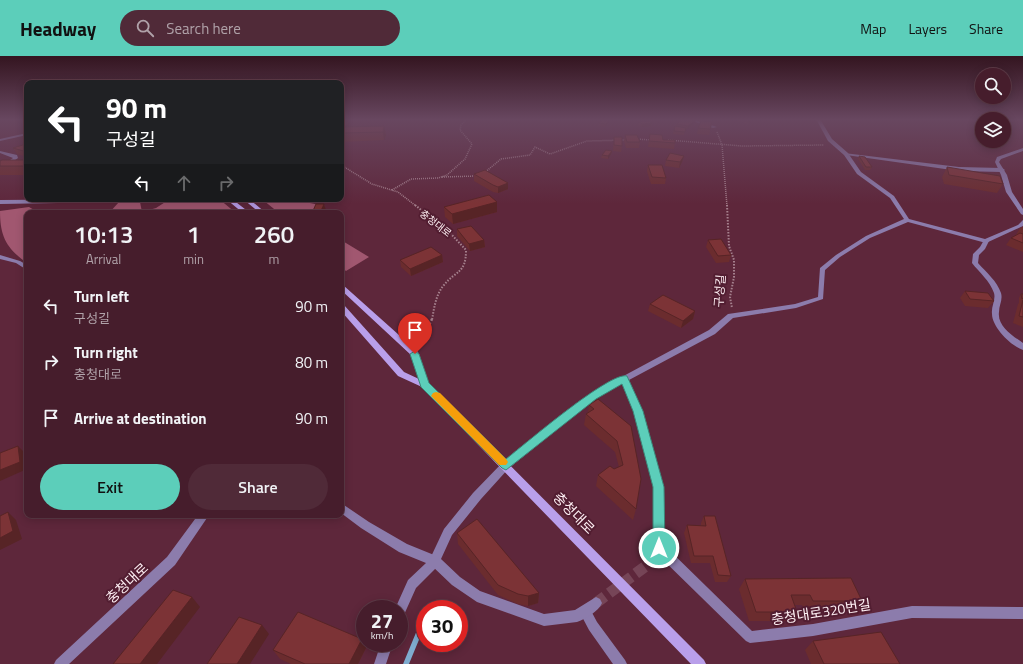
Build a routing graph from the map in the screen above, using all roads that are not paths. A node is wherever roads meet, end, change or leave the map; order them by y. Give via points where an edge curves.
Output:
1 (838, 147) edge
2 (1023, 149) edge
3 (0, 152) edge
4 (846, 154) junction
5 (0, 169) edge
6 (1002, 170) junction
7 (0, 202) edge
8 (24, 202) edge
9 (233, 202) edge
10 (250, 202) edge
11 (243, 210) edge
12 (259, 210) edge
13 (1023, 213) edge
14 (907, 220) junction
15 (1023, 222) edge
16 (986, 241) junction
17 (0, 257) edge
18 (24, 266) edge
19 (344, 289) edge
20 (344, 310) edge
21 (1023, 347) edge
22 (624, 379) junction
23 (425, 385) junction
24 (506, 465) junction
25 (344, 509) edge
26 (202, 518) edge
27 (659, 548) junction
28 (654, 560) tunnel mouth
29 (435, 561) junction
30 (405, 600) edge
31 (596, 604) tunnel mouth
32 (585, 611) junction
33 (1023, 613) edge
34 (384, 652) edge
35 (60, 664) edge
36 (380, 664) edge
37 (621, 664) edge
38 (700, 664) edge

1 - 4 street
2 - 6 street via 998,158 997,162
3 - 5 street via 16,158
4 - 6 street via 959,169
4 - 14 street via 858,173 896,202
6 - 13 street via 1009,192
7 - 8 street
9 - 11 main road
10 - 12 main road
14 - 16 street
14 - 22 street, 구성길 via 868,237 822,269 821,298 796,306 731,316 712,332
15 - 16 street via 1020,226
16 - 21 street via 976,254 975,263 993,285 998,296 996,322
17 - 18 street
19 - 23 main road, 충청대로 via 415,354
20 - 23 main road, 충청대로 via 401,374
22 - 24 street, 구성길 via 593,396
22 - 27 street via 638,411 659,487
23 - 24 main road, 충청대로
24 - 29 street, 구성길 via 448,532
24 - 38 main road, 충청대로
25 - 29 street via 403,548
26 - 35 street, 충청대로 via 171,561
27 - 28 street
27 - 33 street, 충청대로320번길 via 750,637 813,630 912,612
29 - 30 street via 412,584
29 - 32 street via 477,596 530,616 544,620 577,616
31 - 32 street
32 - 37 street
34 - 36 street

